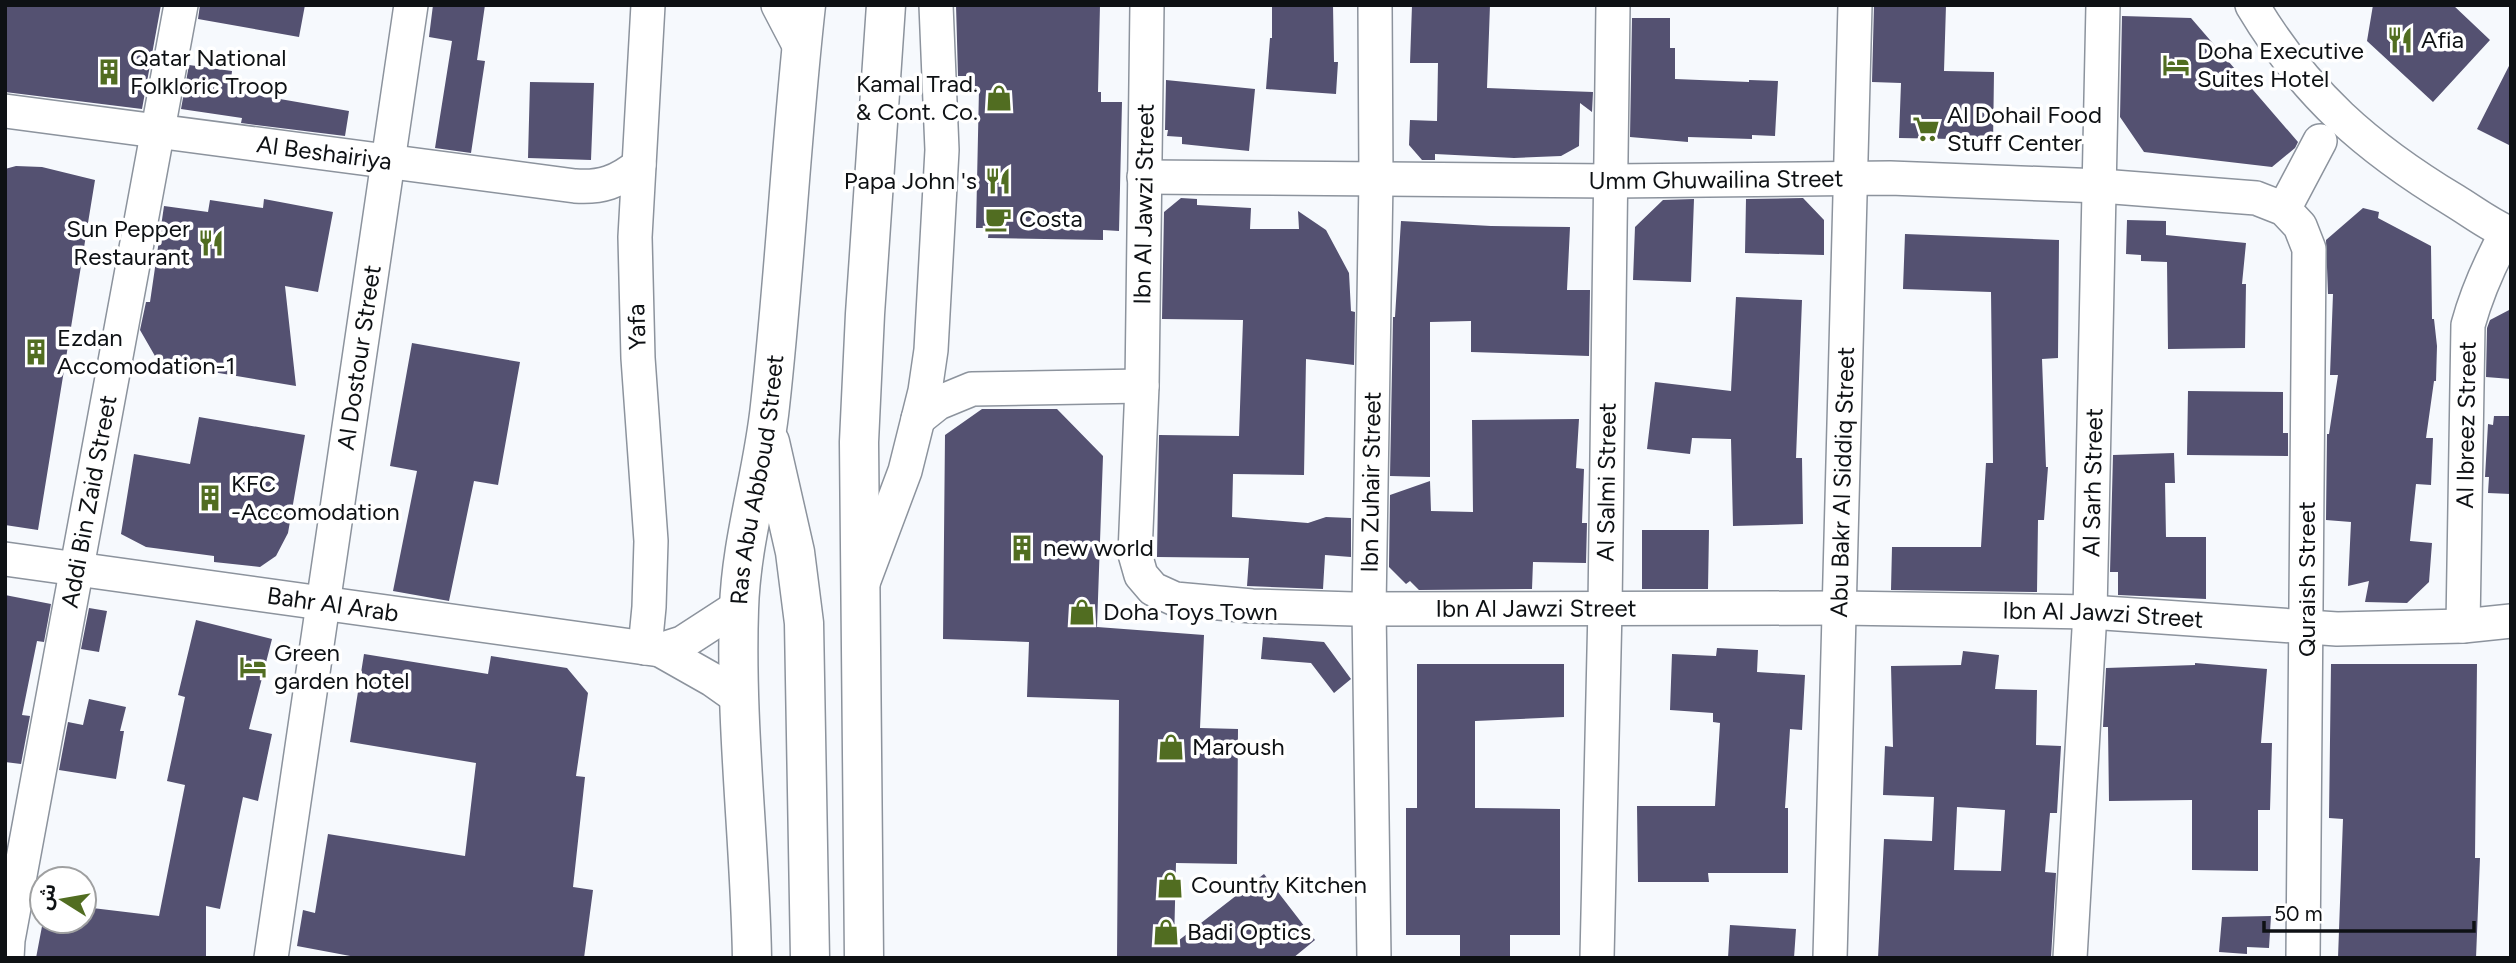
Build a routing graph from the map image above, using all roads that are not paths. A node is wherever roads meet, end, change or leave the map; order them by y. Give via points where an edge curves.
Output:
1 (181, 5) edge
2 (411, 5) edge
3 (648, 5) edge
4 (778, 5) edge
5 (806, 5) edge
6 (886, 5) edge
7 (936, 5) edge
8 (1147, 5) edge
9 (1375, 5) edge
10 (1613, 5) edge
11 (1856, 5) edge
12 (2103, 5) edge
13 (2252, 5) edge
14 (801, 49) junction
15 (5, 111) edge
16 (160, 132) junction
17 (2320, 141) dead end
18 (388, 161) junction
19 (639, 165) junction
20 (1144, 177) junction
21 (1851, 178) junction
22 (1376, 179) junction
23 (1612, 181) junction
24 (2101, 186) junction
25 (2284, 209) junction
26 (2509, 233) edge
27 (931, 349) junction
28 (1142, 386) junction
29 (972, 389) junction
30 (918, 419) junction
31 (767, 430) junction
32 (5, 559) edge
33 (79, 569) junction
34 (859, 595) junction
35 (323, 603) junction
36 (739, 606) junction
37 (1369, 608) junction
38 (1605, 608) junction
39 (1840, 608) junction
40 (2090, 612) junction
41 (2511, 621) edge
42 (2463, 626) junction
43 (2307, 627) junction
44 (653, 649) junction
45 (737, 697) junction
46 (751, 898) junction
47 (7, 958) edge
48 (271, 958) edge
49 (726, 958) edge
50 (752, 958) edge
51 (810, 958) edge
52 (864, 958) edge
53 (1374, 958) edge
54 (1597, 958) edge
55 (1830, 958) edge
56 (2070, 958) edge
57 (2303, 958) edge

1 - 16 street, Addi Bin Zaid Street
2 - 18 street, Al Dostour Street
3 - 19 street, Yafa
4 - 14 street
5 - 14 main road, Ras Abu Abboud Street
6 - 34 main road via 863,339
7 - 27 street via 942,150
8 - 20 street, Ibn Al Jawzi Street
9 - 22 street, Ibn Zuhair Street
10 - 23 street, Al Salmi Street
11 - 21 street, Abu Bakr Al Siddiq Street
12 - 24 street, Al Sarh Street
13 - 26 street via 2308,86 2354,130 2410,174
14 - 31 main road, Ras Abu Abboud Street
15 - 16 street, Al Beshairiya
16 - 18 street, Al Beshairiya
16 - 33 street, Addi Bin Zaid Street
17 - 25 street
18 - 19 street, Al Beshairiya via 592,187 625,177
18 - 35 street, Al Dostour Street
19 - 44 street, Yafa via 636,320 651,541
20 - 22 street, Umm Ghuwailina Street
20 - 28 street, Ibn Al Jawzi Street
21 - 23 street, Umm Ghuwailina Street
21 - 24 street, Umm Ghuwailina Street
21 - 39 street, Abu Bakr Al Siddiq Street
22 - 23 street, Umm Ghuwailina Street
22 - 37 street, Ibn Zuhair Street
23 - 38 street, Al Salmi Street
24 - 25 street, Umm Ghuwailina Street via 2256,198
24 - 40 street, Al Sarh Street
25 - 43 street, Quraish Street via 2300,226 2309,249
26 - 42 street, Al Ibreez Street via 2486,270 2468,325
27 - 29 street
27 - 30 street
28 - 29 street
28 - 37 street, Ibn Al Jawzi Street via 1135,554 1141,575 1153,589 1175,599 1240,605
29 - 30 street via 938,403
30 - 34 street via 905,471
31 - 36 main road, Ras Abu Abboud Street via 746,531
31 - 51 main road via 799,574 804,623
32 - 33 street, Bahr Al Arab
33 - 35 street, Bahr Al Arab
33 - 47 street, Addi Bin Zaid Street
34 - 52 main road
35 - 44 street, Bahr Al Arab
35 - 48 street, Al Dostour Street
36 - 44 street via 682,643
36 - 45 main road, Ras Abu Abboud Street
37 - 38 street, Ibn Al Jawzi Street
37 - 53 street, Ibn Zuhair Street
38 - 39 street, Ibn Al Jawzi Street
38 - 54 street, Al Salmi Street
39 - 40 street, Ibn Al Jawzi Street
39 - 55 street, Abu Bakr Al Siddiq Street
40 - 43 street, Ibn Al Jawzi Street
40 - 56 street, Al Sarh Street
41 - 42 street, Ibn Al Jawzi Street
42 - 43 street, Ibn Al Jawzi Street
43 - 57 street, Quraish Street
44 - 45 street, Bahr Al Arab
45 - 46 main road, Ras Abu Abboud Street
46 - 49 main road
46 - 50 main road, Ras Abu Abboud Street

